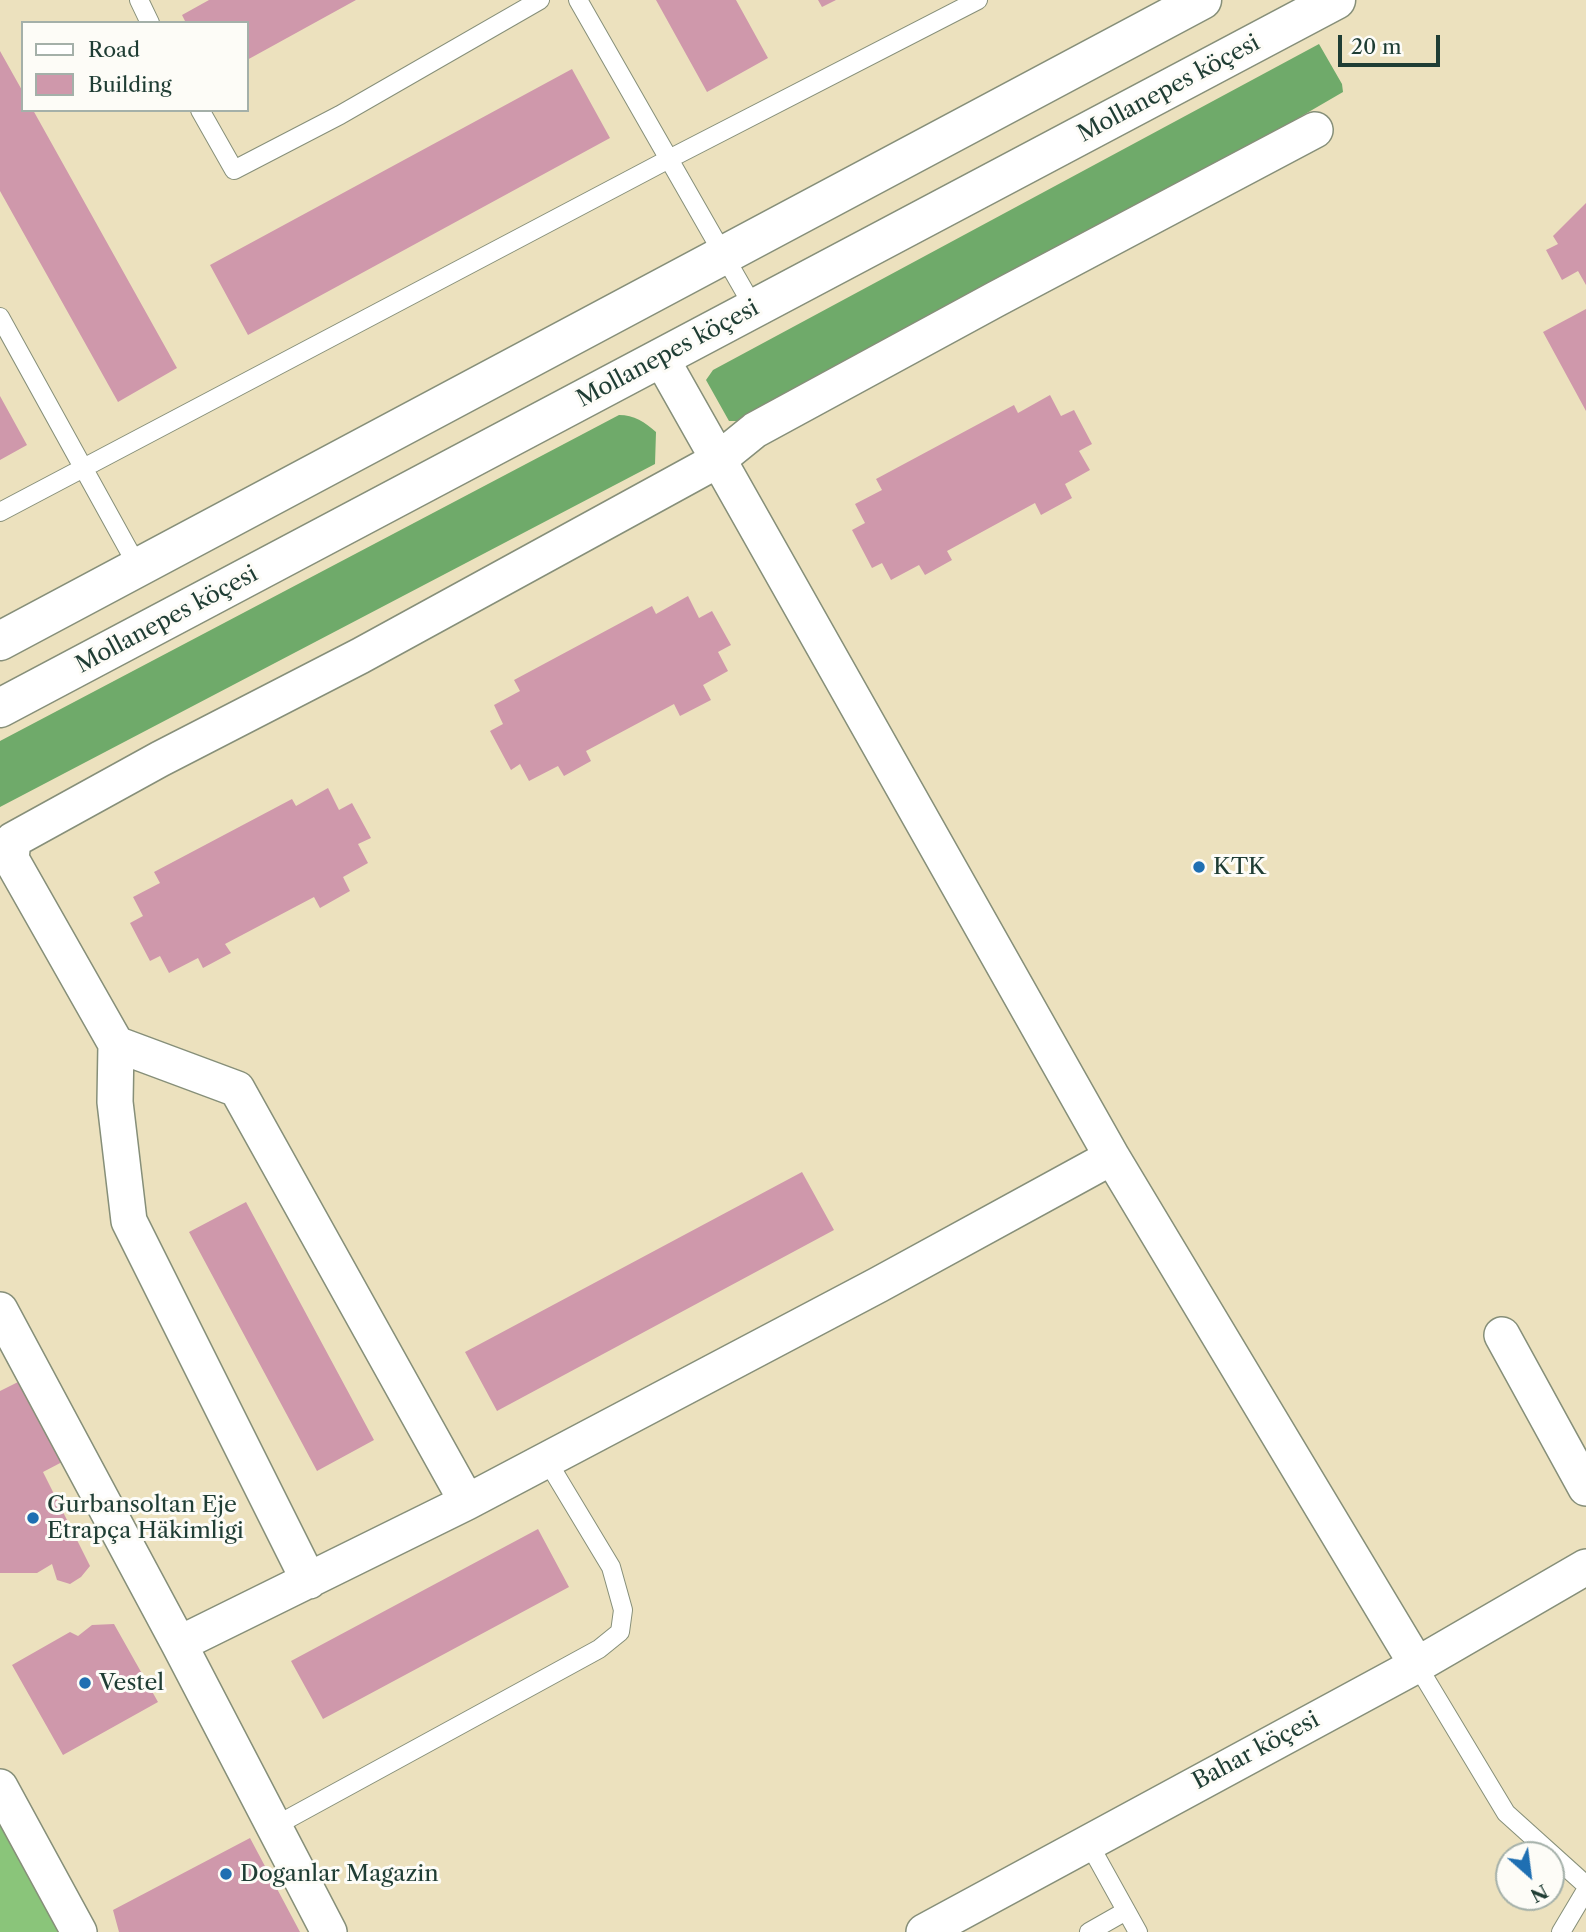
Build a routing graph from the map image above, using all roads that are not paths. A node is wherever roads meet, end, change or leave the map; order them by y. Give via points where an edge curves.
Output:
1 (139, 0) edge
2 (540, 0) edge
3 (578, 0) edge
4 (978, 0) edge
5 (1202, 0) edge
6 (1336, 0) edge
7 (149, 21) edge
8 (201, 112) edge
9 (1315, 130) dead end
10 (669, 159) junction
11 (724, 255) junction
12 (754, 309) junction
13 (0, 317) edge
14 (660, 358) junction
15 (718, 460) junction
16 (82, 469) junction
17 (0, 512) edge
18 (138, 567) junction
19 (0, 641) edge
20 (0, 708) edge
21 (116, 1044) junction
22 (1112, 1157) junction
23 (0, 1310) edge
24 (1502, 1335) dead end
25 (546, 1459) junction
26 (1586, 1488) edge
27 (467, 1502) junction
28 (1586, 1567) edge
29 (309, 1581) junction
30 (179, 1644) junction
31 (1417, 1665) junction
32 (0, 1787) edge
33 (275, 1826) junction
34 (1088, 1842) junction
35 (1586, 1888) edge
36 (1126, 1911) junction
37 (79, 1932) edge
38 (330, 1932) edge
39 (924, 1932) edge
40 (1089, 1932) edge
41 (1138, 1932) edge
42 (1561, 1932) edge

1 - 7 lane
2 - 8 lane via 234,170
3 - 10 lane
4 - 10 lane
5 - 11 street
6 - 12 street, Mollanepes köçesi
9 - 15 street via 755,430
10 - 11 lane
10 - 16 lane
11 - 12 lane
11 - 18 street
12 - 14 street, Mollanepes köçesi
13 - 16 lane
14 - 15 street
14 - 20 street, Mollanepes köçesi
15 - 21 street via 13,840 11,859
15 - 22 street
16 - 17 lane
16 - 18 lane
18 - 19 street
21 - 27 street via 237,1089
21 - 29 street via 115,1102 129,1222
22 - 25 street
22 - 31 street
23 - 30 street
24 - 26 street
25 - 27 street
25 - 33 lane via 611,1567 623,1610 620,1632 598,1649
27 - 29 street
28 - 31 street, Bahar köçesi
29 - 30 street
30 - 33 street
31 - 34 street, Bahar köçesi
31 - 35 lane via 1506,1813
32 - 37 street
33 - 38 street
34 - 36 lane
34 - 39 street, Bahar köçesi
35 - 42 lane
36 - 40 lane
36 - 41 lane

